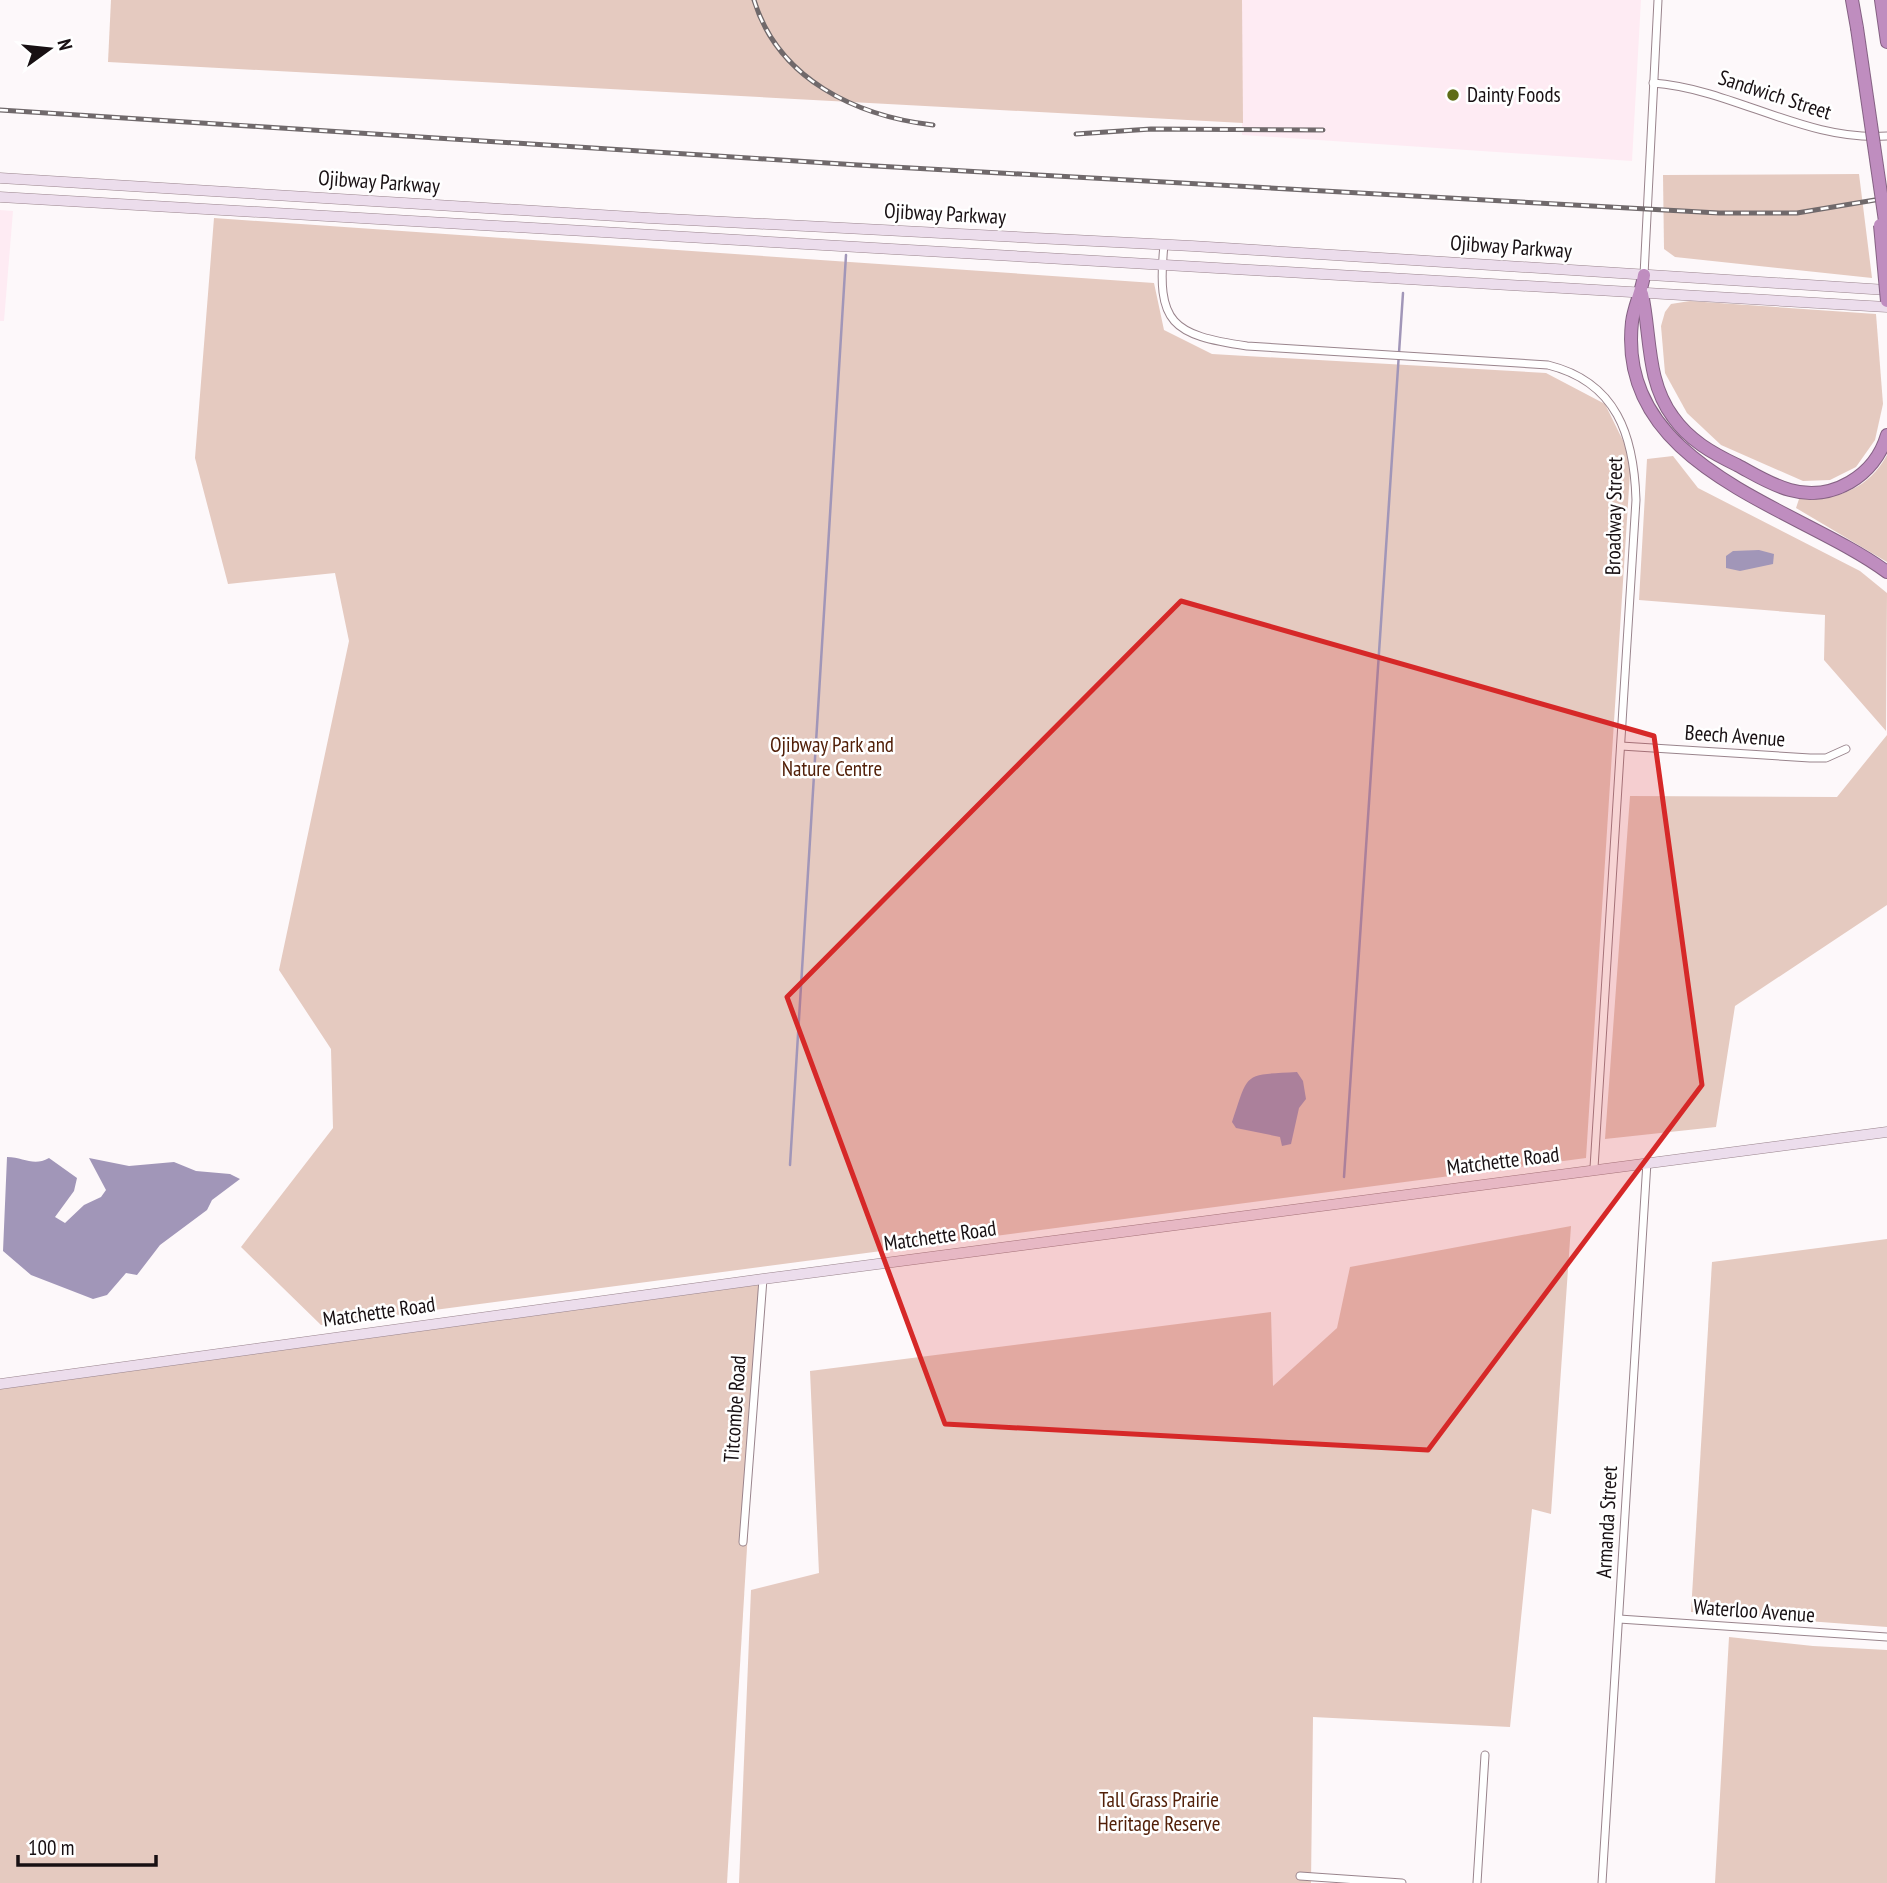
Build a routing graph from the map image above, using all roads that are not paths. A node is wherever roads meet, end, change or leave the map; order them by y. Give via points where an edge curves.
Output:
1 (1658, 0) edge
2 (1852, 0) edge
3 (1881, 0) edge
4 (1887, 42) edge
5 (1653, 83) junction
6 (1887, 136) edge
7 (1875, 158) junction
8 (0, 178) edge
9 (0, 197) edge
10 (1887, 235) edge
11 (1164, 245) junction
12 (1162, 266) junction
13 (1644, 275) junction
14 (1887, 290) edge
15 (1642, 293) junction
16 (1887, 301) edge
17 (1887, 307) edge
18 (1887, 435) edge
19 (1887, 572) edge
20 (1621, 746) junction
21 (1846, 749) dead end
22 (1887, 1132) edge
23 (1647, 1162) junction
24 (1594, 1168) junction
25 (763, 1279) junction
26 (0, 1384) edge
27 (743, 1542) dead end
28 (1619, 1619) junction
29 (1887, 1637) edge
30 (1485, 1755) dead end
31 (1300, 1876) dead end
32 (1402, 1883) edge
33 (1478, 1883) edge
34 (1602, 1883) edge

1 - 5 street
2 - 7 highway, bridge
3 - 4 highway
5 - 6 street, Sandwich Street via 1700,89 1837,134
5 - 13 street
7 - 10 highway, bridge
7 - 16 highway, bridge
8 - 11 main road, Ojibway Parkway
9 - 12 main road, Ojibway Parkway
11 - 12 street, Broadway Street
11 - 13 main road, Ojibway Parkway
12 - 15 main road, Ojibway Parkway
12 - 20 street, Broadway Street via 1163,298 1170,313 1182,330 1201,339 1247,346 1548,365 1579,376 1600,393 1622,423 1635,463
13 - 14 main road, Ojibway Parkway
13 - 15 highway
15 - 17 main road, Ojibway Parkway
15 - 18 highway via 1659,394 1672,417 1710,451 1772,484 1810,493 1828,491 1861,475 1874,462
15 - 19 highway via 1632,320 1637,370 1651,407 1677,443 1728,484
20 - 21 street, Beech Avenue via 1819,758
20 - 24 street, Broadway Street
22 - 23 main road, Matchette Road
23 - 24 main road, Matchette Road
23 - 28 street, Armanda Street
24 - 25 main road, Matchette Road
25 - 26 main road, Matchette Road
25 - 27 street, Titcombe Road
28 - 29 street, Waterloo Avenue
28 - 34 street, Armanda Street
30 - 33 street
31 - 32 street

